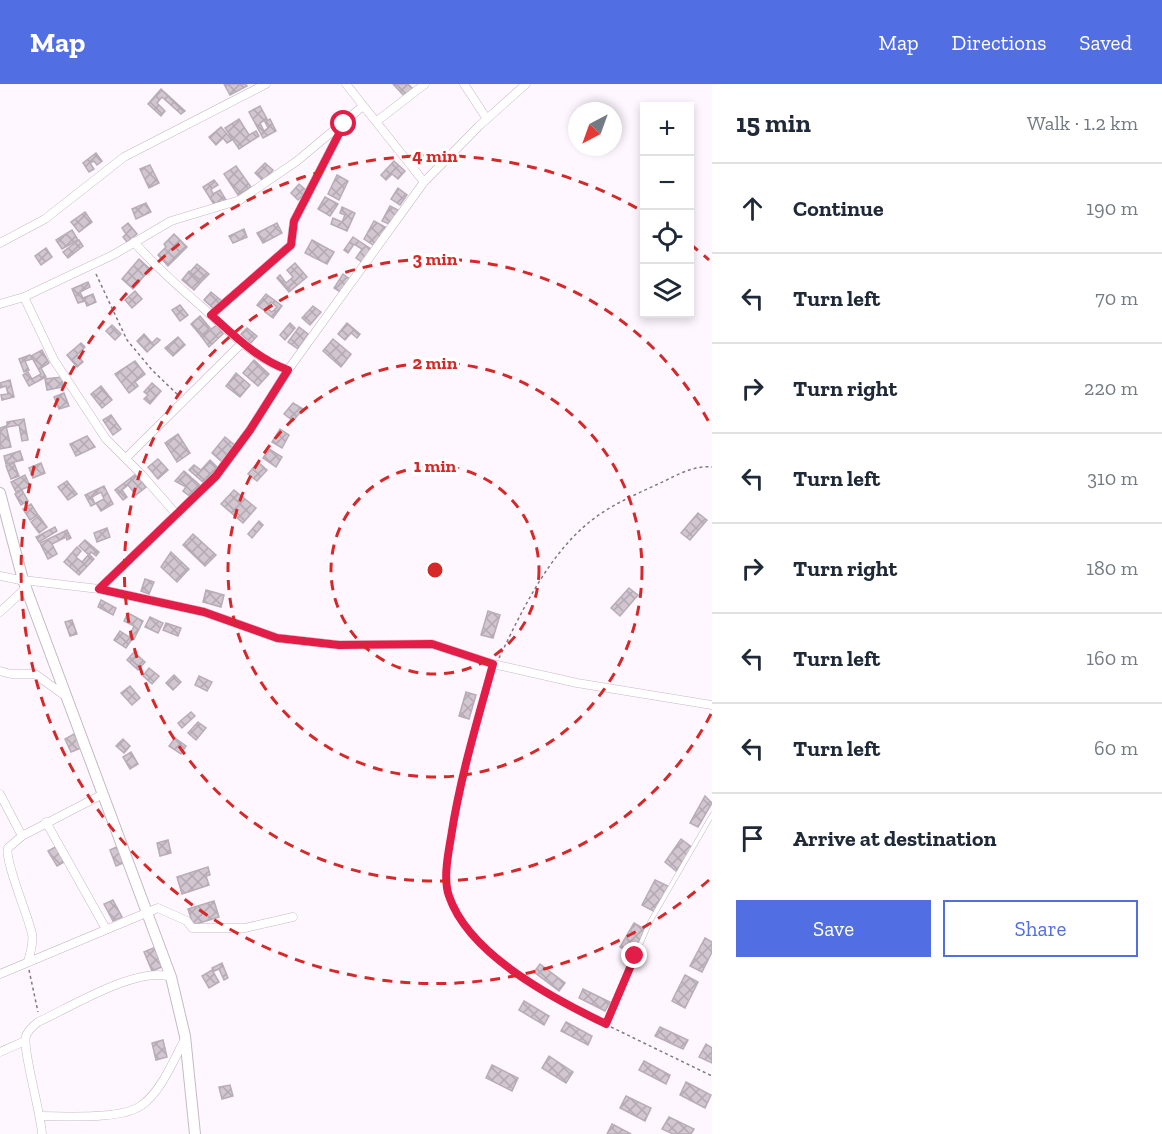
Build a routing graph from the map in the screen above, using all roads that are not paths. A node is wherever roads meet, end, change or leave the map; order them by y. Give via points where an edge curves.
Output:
1 (266, 84) edge
2 (346, 84) edge
3 (425, 84) edge
4 (464, 84) edge
5 (526, 84) edge
6 (363, 106) junction
7 (487, 119) junction
8 (377, 121) junction
9 (344, 124) junction
10 (424, 182) junction
11 (134, 242) junction
12 (0, 243) edge
13 (24, 297) junction
14 (0, 304) edge
15 (211, 315) junction
16 (242, 343) junction
17 (288, 370) junction
18 (126, 458) junction
19 (0, 493) edge
20 (177, 515) junction
21 (0, 576) edge
22 (25, 583) junction
23 (99, 589) junction
24 (0, 612) edge
25 (0, 671) edge
26 (67, 698) junction
27 (712, 705) edge
28 (0, 794) edge
29 (103, 794) junction
30 (712, 815) edge
31 (46, 822) junction
32 (22, 836) junction
33 (147, 911) junction
34 (293, 917) dead end
35 (106, 929) junction
36 (28, 962) junction
37 (0, 974) edge
38 (171, 976) junction
39 (606, 1024) road end
40 (185, 1038) junction
41 (25, 1041) junction
42 (0, 1052) edge
43 (41, 1116) junction
44 (42, 1134) edge
45 (195, 1134) edge

1 - 12 street via 124,157 45,219
2 - 6 street
3 - 8 street
4 - 7 street
5 - 7 street
6 - 8 street
6 - 9 street
7 - 10 street
8 - 10 street
9 - 11 street via 240,200 171,221
9 - 15 street via 294,221 291,245
10 - 17 street
11 - 13 street
11 - 15 street
13 - 14 street
13 - 18 street via 78,400 115,451
15 - 16 street
16 - 17 street via 269,364
16 - 18 street
17 - 20 street via 230,458
18 - 20 street
19 - 22 street
20 - 23 street
21 - 22 street
22 - 23 street
22 - 24 street
22 - 26 street
23 - 27 street via 204,612 277,638 339,645 432,644 494,664 577,683
25 - 26 street via 35,674
26 - 29 street
28 - 32 street
29 - 31 street
29 - 33 street
30 - 39 lane via 650,922
31 - 32 street
31 - 35 street
32 - 36 street via 8,848 6,857 32,936
33 - 34 street via 165,910 187,921 192,928 244,928
33 - 35 street
33 - 38 street
35 - 36 street
36 - 37 street
38 - 40 street
38 - 41 street via 131,980 38,1022
40 - 43 street via 155,1093 136,1109
40 - 45 street
41 - 42 street
41 - 43 street
43 - 44 street

